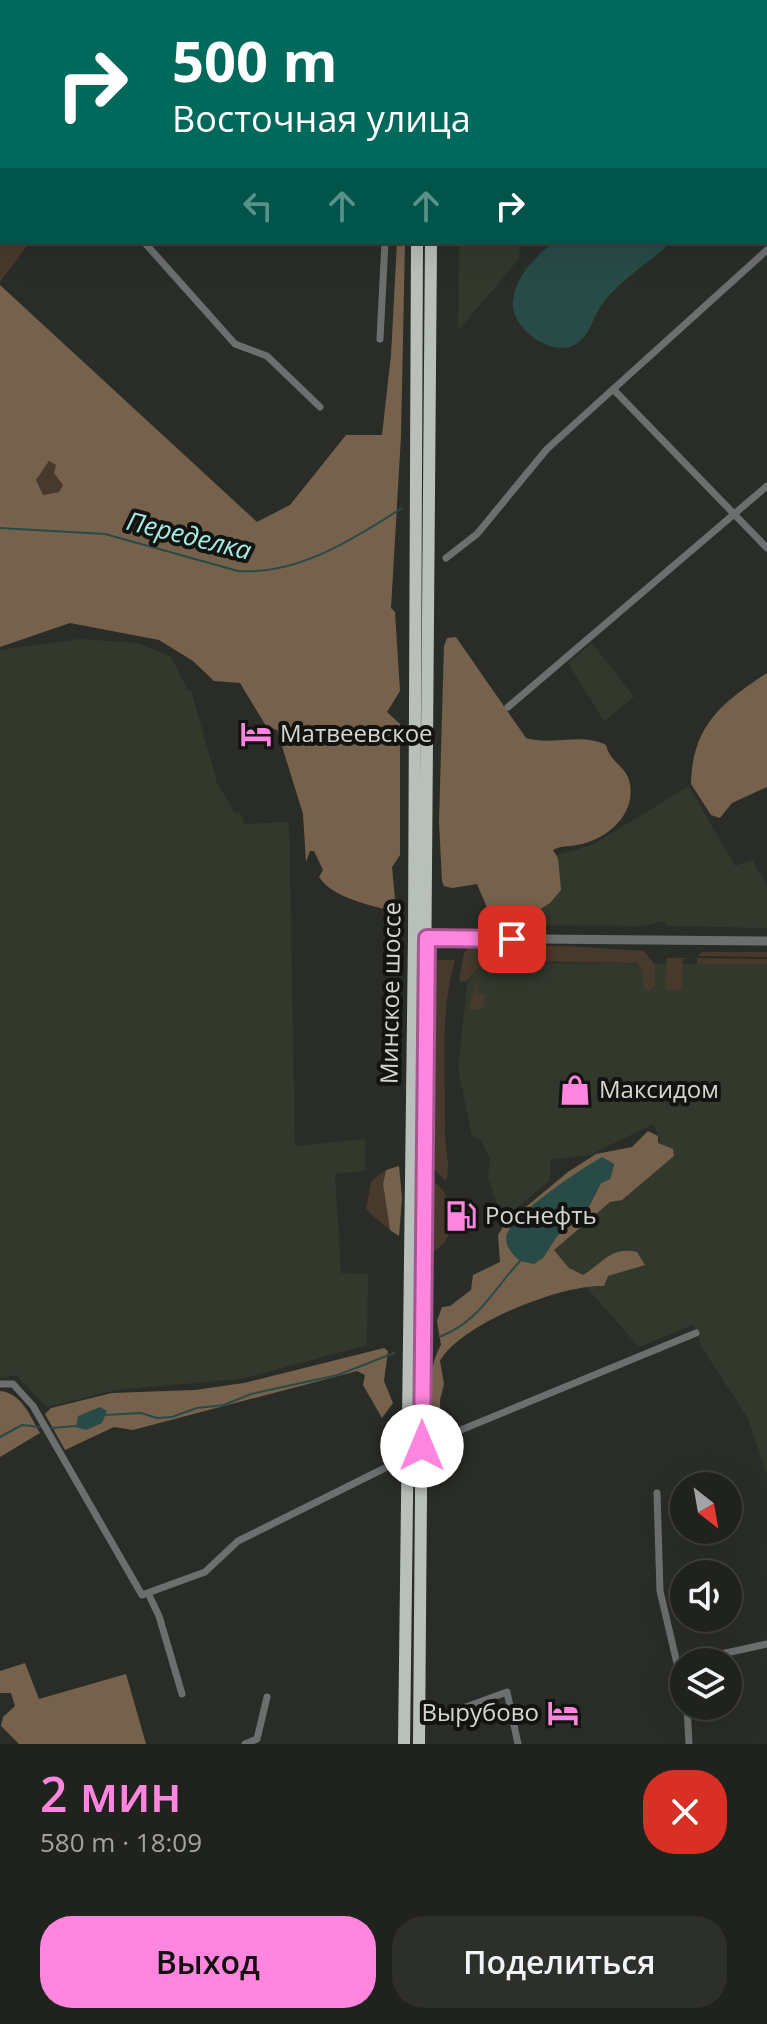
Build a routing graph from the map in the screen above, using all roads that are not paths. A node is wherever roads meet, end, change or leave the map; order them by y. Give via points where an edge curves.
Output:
1 (146, 244) edge
2 (385, 244) edge
3 (417, 244) edge
4 (431, 244) edge
5 (767, 250) edge
6 (380, 339) dead end
7 (613, 389) junction
8 (320, 407) dead end
9 (767, 486) edge
10 (734, 513) junction
11 (767, 548) edge
12 (446, 558) dead end
13 (508, 707) dead end
14 (421, 938) junction
15 (767, 941) edge
16 (696, 1333) dead end
17 (0, 1384) edge
18 (422, 1446) junction
19 (408, 1463) junction
20 (657, 1493) dead end
21 (145, 1594) junction
22 (767, 1644) edge
23 (677, 1648) edge
24 (742, 1650) edge
25 (182, 1694) dead end
26 (267, 1697) dead end
27 (688, 1720) edge
28 (419, 1724) junction
29 (245, 1744) edge
30 (404, 1744) edge
31 (419, 1744) edge
32 (518, 1744) edge
33 (689, 1744) edge

1 - 8 street via 235,344 267,356
2 - 6 street
3 - 14 highway, Минское шоссе
4 - 14 highway, Минское шоссе
5 - 7 street
7 - 10 street
7 - 12 street via 535,462 477,534
9 - 10 street
10 - 11 street
10 - 13 street
14 - 15 street
14 - 18 highway, Минское шоссе
14 - 19 highway, Минское шоссе
16 - 18 street
17 - 21 street via 13,1384 33,1406
18 - 28 highway, Минское шоссе
19 - 21 street via 391,1465 238,1541 205,1572
19 - 30 highway, Минское шоссе
20 - 23 street via 660,1591
21 - 25 street via 159,1616
22 - 24 street
26 - 29 street via 257,1739
27 - 33 street
28 - 31 highway, Минское шоссе
28 - 32 street via 507,1692

